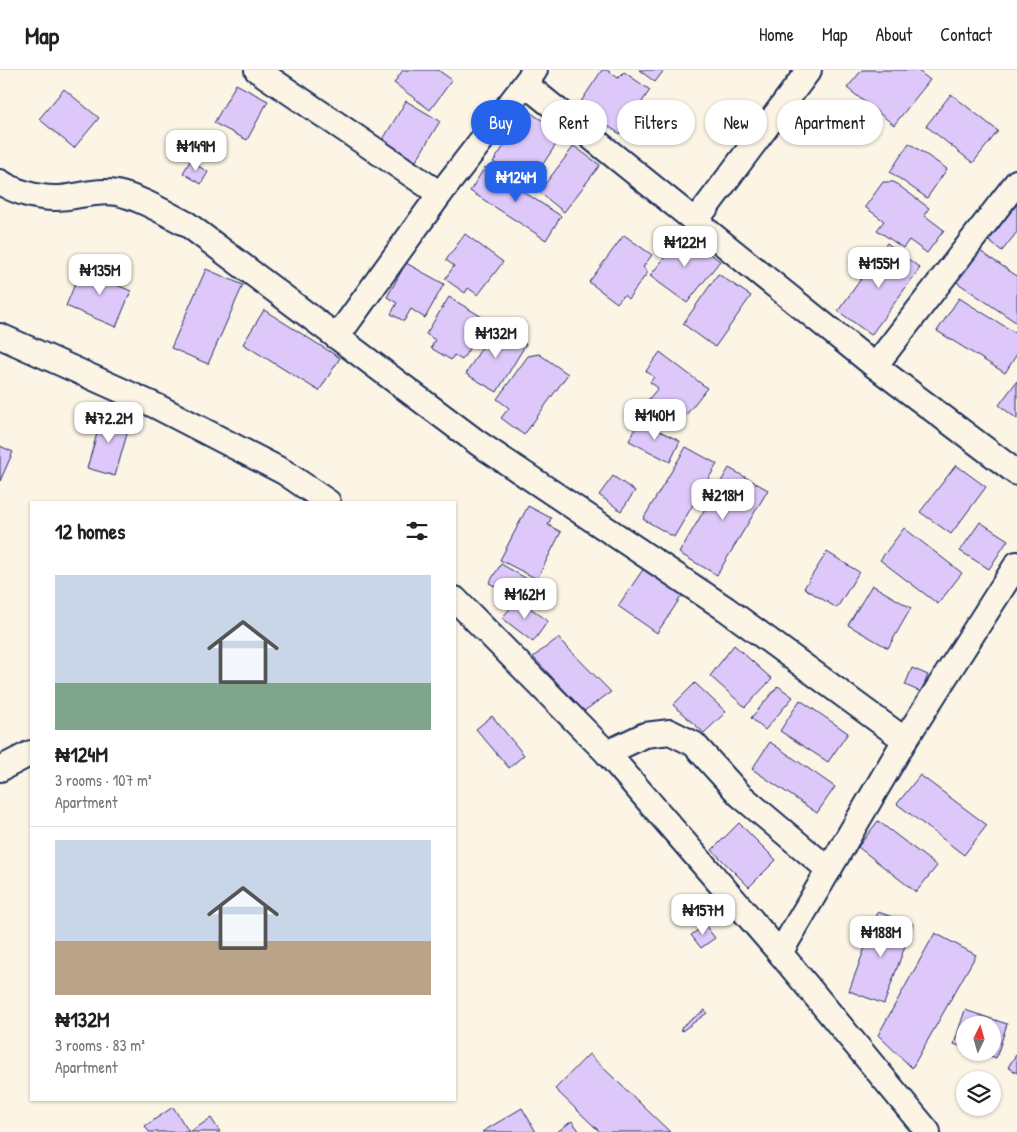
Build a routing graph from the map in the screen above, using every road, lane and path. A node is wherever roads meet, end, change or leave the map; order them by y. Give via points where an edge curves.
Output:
1 (258, 70) edge
2 (809, 70) edge
3 (530, 77) edge
4 (0, 182) edge
5 (1017, 182) edge
6 (440, 194) junction
7 (695, 222) junction
8 (0, 336) edge
9 (336, 336) junction
10 (875, 366) junction
11 (1017, 473) edge
12 (327, 501) edge
13 (1017, 564) edge
14 (456, 600) edge
15 (905, 740) junction
16 (607, 753) junction
17 (30, 754) edge
18 (0, 769) edge
19 (829, 870) junction
20 (780, 953) junction
21 (928, 1132) edge

1 - 6 street
2 - 7 street
3 - 6 street
3 - 7 street
4 - 9 street via 27,193 55,198 116,193 140,201 187,224
5 - 10 street
6 - 9 street
7 - 10 street
8 - 12 street via 156,406 284,472
9 - 15 street via 478,443 726,609
10 - 11 street
13 - 15 street
14 - 16 street
15 - 19 street
16 - 19 street via 645,735 670,732 694,744 740,796
16 - 20 street
17 - 18 street
19 - 20 street
20 - 21 street

